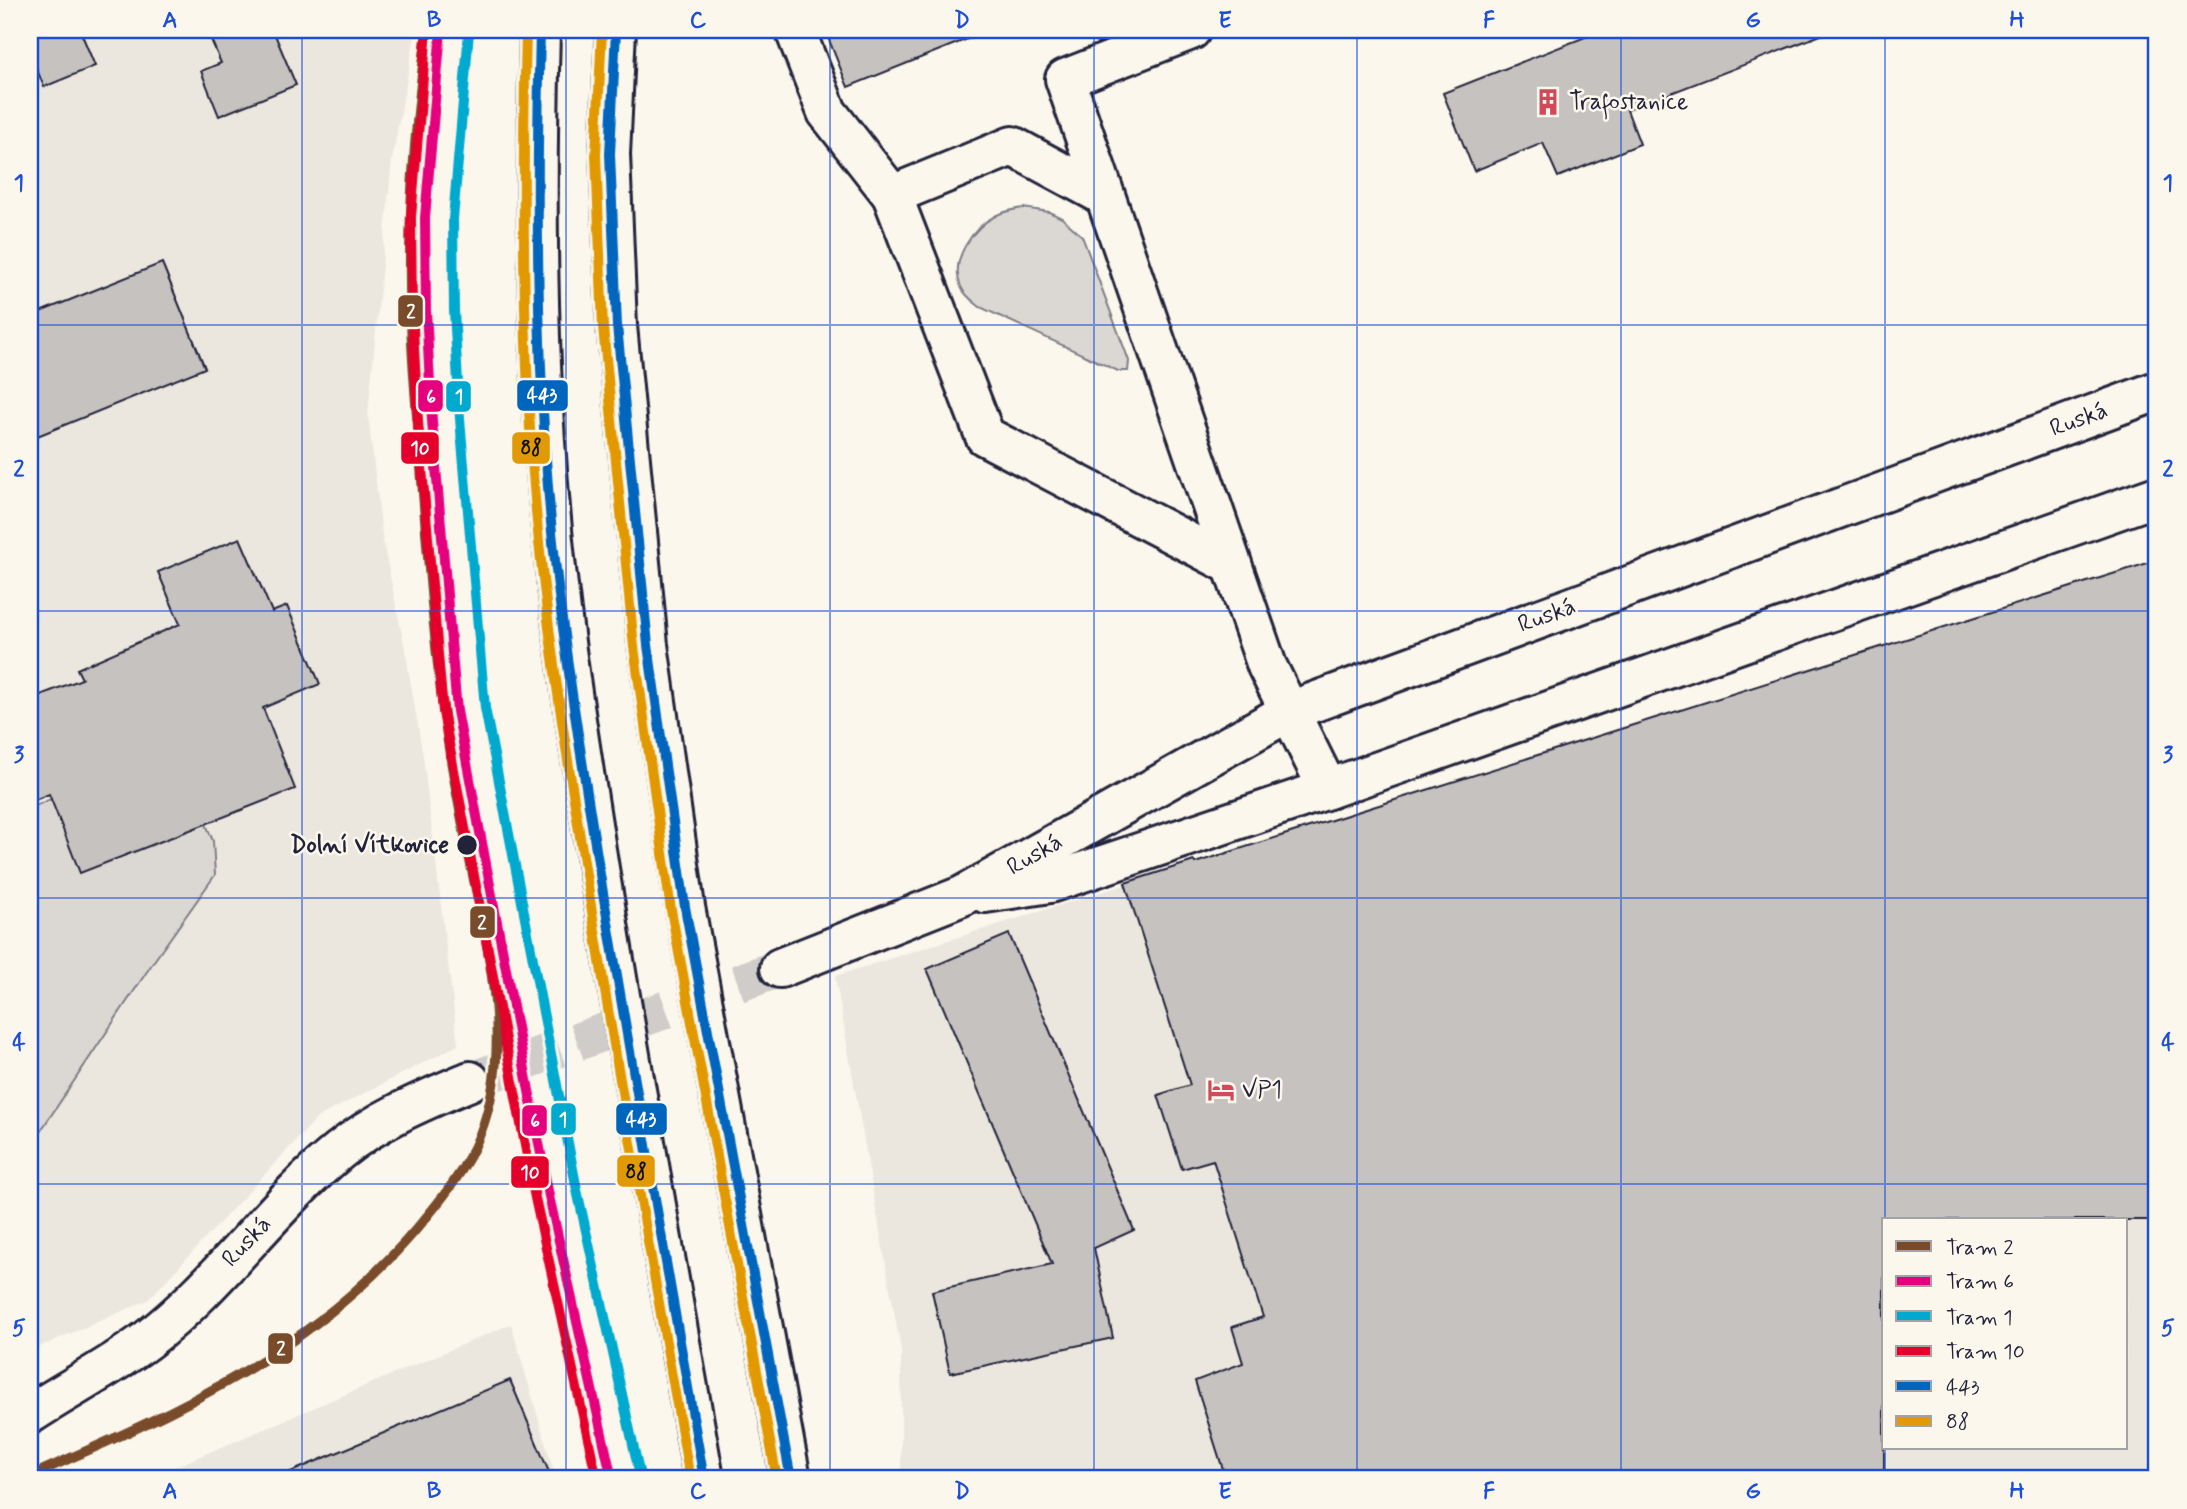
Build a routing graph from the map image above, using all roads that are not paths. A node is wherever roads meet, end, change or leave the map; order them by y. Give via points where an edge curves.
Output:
1 (540, 30) edge
2 (617, 30) edge
3 (795, 30) edge
4 (1191, 30) edge
5 (892, 195) junction
6 (1105, 196) junction
7 (2157, 391) edge
8 (2157, 496) edge
9 (1232, 565) junction
10 (1290, 711) junction
11 (1328, 789) junction
12 (962, 896) junction
13 (780, 968) tunnel mouth
14 (470, 1081) tunnel mouth
15 (30, 1413) edge
16 (704, 1479) edge
17 (791, 1479) edge

1 - 16 main road via 538,337 567,664
2 - 17 main road via 610,154 617,326 648,645 685,907
3 - 5 main road via 827,112
4 - 6 main road via 1065,79
5 - 6 main road via 1012,146
5 - 9 main road via 985,436
6 - 9 main road
7 - 10 main road, Ruská
8 - 11 main road, Ruská
9 - 10 main road via 1267,666
10 - 11 main road
10 - 12 main road, Ruská
11 - 12 main road, Ruská via 1050,883
12 - 13 main road, Ruská
14 - 15 main road, Ruská via 403,1109 341,1149 147,1340

